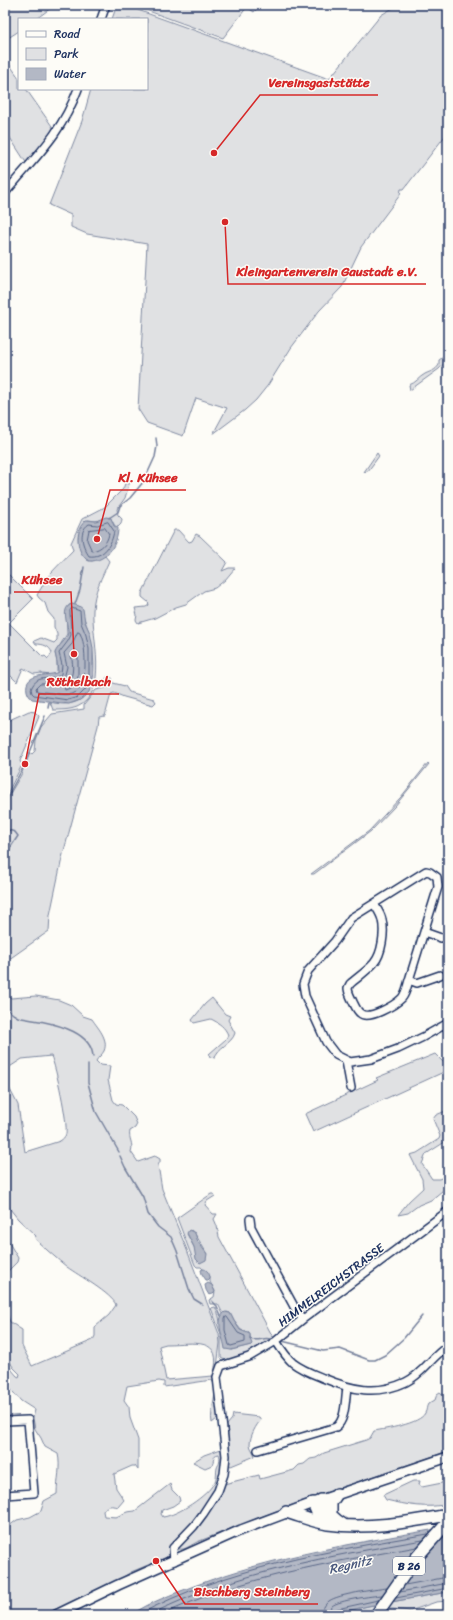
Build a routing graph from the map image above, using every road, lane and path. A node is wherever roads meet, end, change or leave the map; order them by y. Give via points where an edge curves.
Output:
1 (106, 5) edge
2 (101, 18) edge
3 (78, 90) edge
4 (5, 193) edge
5 (374, 904) junction
6 (424, 932) junction
7 (448, 936) edge
8 (440, 975) dead end
9 (409, 980) junction
10 (448, 1023) edge
11 (346, 1061) junction
12 (351, 1088) dead end
13 (448, 1211) edge
14 (250, 1219) dead end
15 (303, 1319) junction
16 (276, 1341) junction
17 (448, 1346) edge
18 (347, 1388) junction
19 (5, 1421) edge
20 (258, 1450) dead end
21 (448, 1457) edge
22 (338, 1494) junction
23 (5, 1495) edge
24 (317, 1501) junction
25 (286, 1512) junction
26 (448, 1515) edge
27 (329, 1519) junction
28 (448, 1522) edge
29 (174, 1561) junction
30 (56, 1615) edge
31 (376, 1615) edge

1 - 2 street
3 - 4 street via 66,118 51,141
5 - 6 street via 422,872 430,872 438,878 438,887
5 - 9 street via 383,924 379,955 374,964 350,984 349,995 360,1013 370,1016 398,1001
5 - 11 street via 348,921 303,981 305,996 326,1042 336,1055
6 - 7 street via 442,938
6 - 9 street
8 - 9 street via 417,983
10 - 11 street via 385,1054 358,1062
11 - 12 street
13 - 15 street, HIMMELREICHSTRASSE
14 - 15 street via 251,1227
15 - 16 street, HIMMELREICHSTRASSE
16 - 18 street via 298,1367
16 - 29 street, HIMMELREICHSTRASSE via 249,1357 221,1366 217,1377 226,1461 222,1482 199,1520 174,1545
17 - 18 street via 406,1382 381,1390
18 - 20 street via 342,1419 336,1427
19 - 23 street via 28,1420 34,1493
21 - 22 street
22 - 24 street
22 - 27 main road via 331,1503
24 - 25 street
24 - 27 main road via 318,1515
25 - 27 main road
25 - 29 street
26 - 27 main road via 392,1523 344,1525
28 - 31 main road, B 26 via 412,1562
29 - 30 street

